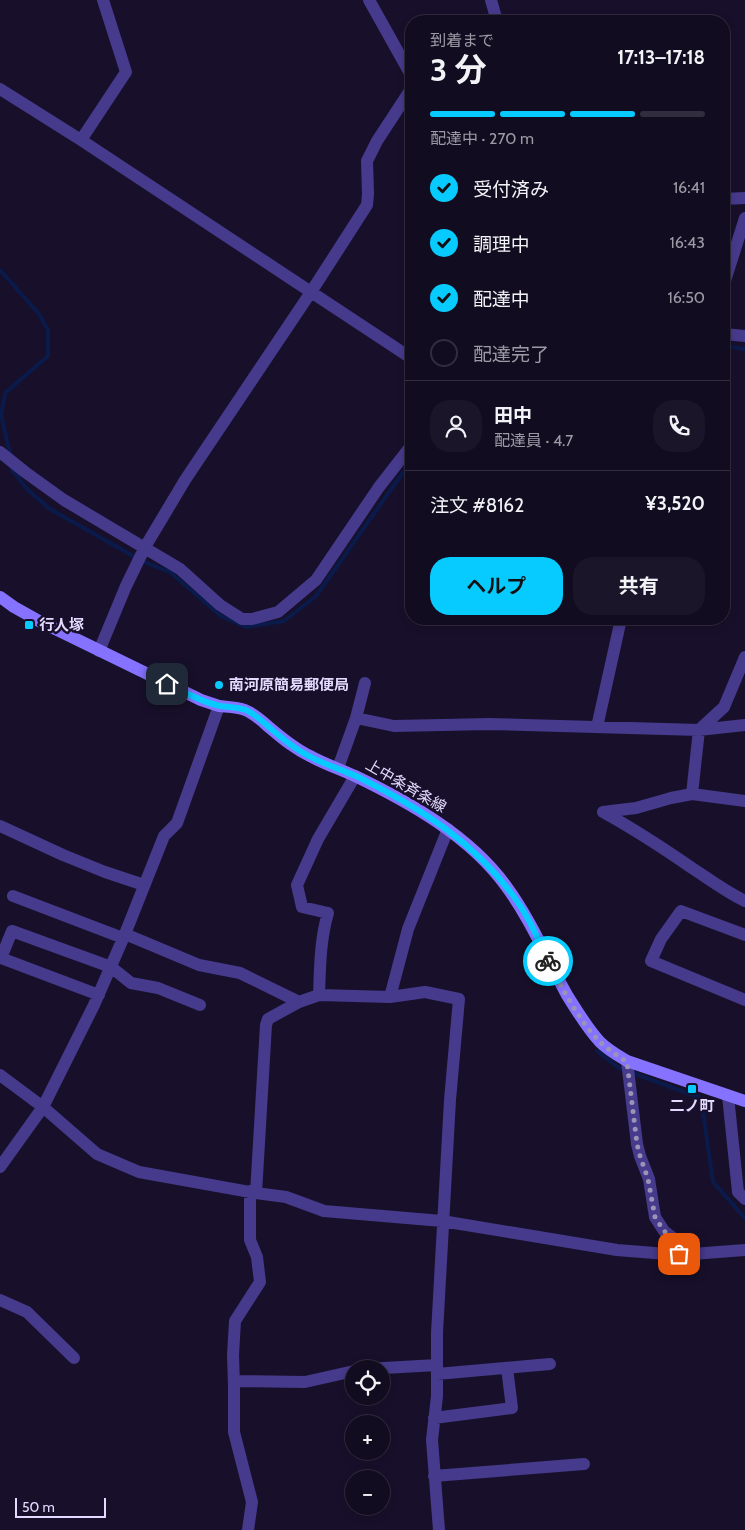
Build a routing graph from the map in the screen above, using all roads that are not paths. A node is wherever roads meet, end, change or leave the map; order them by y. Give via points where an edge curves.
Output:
1 (103, 0) edge
2 (369, 0) edge
3 (491, 0) edge
4 (495, 15) edge
5 (405, 64) edge
6 (0, 89) edge
7 (405, 98) edge
8 (81, 140) junction
9 (745, 198) edge
10 (730, 199) edge
11 (745, 218) edge
12 (730, 265) edge
13 (311, 292) junction
14 (730, 335) edge
15 (745, 336) edge
16 (405, 354) edge
17 (0, 452) edge
18 (405, 454) edge
19 (146, 547) junction
20 (0, 597) edge
21 (620, 625) edge
22 (99, 651) junction
23 (745, 656) edge
24 (365, 683) dead end
25 (219, 706) junction
26 (356, 718) junction
27 (745, 725) edge
28 (597, 727) junction
29 (699, 730) junction
30 (338, 768) junction
31 (355, 776) junction
32 (692, 794) junction
33 (745, 801) edge
34 (0, 826) edge
35 (448, 829) junction
36 (144, 885) junction
37 (12, 896) dead end
38 (745, 901) edge
39 (745, 935) edge
40 (124, 936) junction
41 (111, 967) junction
42 (99, 995) junction
43 (319, 995) junction
44 (390, 997) junction
45 (745, 1000) edge
46 (299, 1002) junction
47 (200, 1005) dead end
48 (627, 1062) junction
49 (0, 1075) edge
50 (728, 1096) junction
51 (745, 1101) edge
52 (43, 1106) junction
53 (0, 1166) edge
54 (253, 1192) junction
55 (745, 1199) edge
56 (442, 1221) junction
57 (745, 1250) edge
58 (679, 1254) junction
59 (0, 1300) edge
60 (74, 1358) dead end
61 (550, 1364) dead end
62 (507, 1368) junction
63 (390, 1369) edge
64 (437, 1370) junction
65 (345, 1373) edge
66 (234, 1382) junction
67 (434, 1418) junction
68 (584, 1464) dead end
69 (434, 1476) junction
70 (248, 1530) edge
71 (439, 1530) edge

1 - 8 street via 126,72
2 - 5 street
3 - 4 street
6 - 8 street
7 - 13 street via 367,161 367,204
8 - 13 street
9 - 10 street
11 - 12 street
13 - 16 street
13 - 19 street via 185,480
14 - 15 street
17 - 19 street via 64,500
18 - 19 street via 316,580 278,612 242,619 220,605 180,569
19 - 22 street
20 - 22 main road, 上中条斉条線
21 - 28 street
22 - 25 main road, 上中条斉条線
23 - 29 street via 724,707
24 - 26 street
25 - 30 main road, 上中条斉条線 via 244,710 293,748
25 - 36 street via 177,823 164,836
26 - 28 street via 394,726
26 - 30 street
27 - 29 street
28 - 29 street
29 - 32 street
30 - 31 main road, 上中条斉条線
31 - 35 main road, 上中条斉条線
31 - 43 street via 318,839 298,885 302,907 328,914
32 - 33 street
32 - 38 street via 604,812
34 - 36 street via 63,855
35 - 44 street via 408,929
35 - 48 main road, 上中条斉条線 via 478,854 504,884 521,908 549,964 586,1024 610,1051
36 - 40 street
37 - 40 street
39 - 45 street via 681,910 661,939 651,961
40 - 41 street
40 - 46 street via 199,965 240,973
41 - 42 street
41 - 42 street via 12,931 1,958
41 - 47 street via 131,982 158,988
42 - 52 street
43 - 44 street
43 - 46 street
44 - 56 street via 425,992 458,999
46 - 54 street via 268,1019 266,1025
48 - 50 main road, 上中条斉条線
48 - 58 street via 637,1144 655,1217 664,1231 677,1241
49 - 52 street
50 - 51 main road, 上中条斉条線
50 - 55 street via 738,1192
52 - 53 street
52 - 54 street via 97,1154 139,1172
54 - 56 street via 286,1197 324,1211
54 - 66 street via 250,1240 257,1257 260,1282 235,1321
56 - 58 street via 617,1250
56 - 64 street
57 - 58 street
59 - 60 street via 27,1312
61 - 62 street
62 - 64 street
62 - 67 street via 512,1408
63 - 64 street
64 - 67 street
65 - 66 street via 305,1382
66 - 70 street via 234,1432 252,1502
67 - 69 street
68 - 69 street
69 - 71 street

